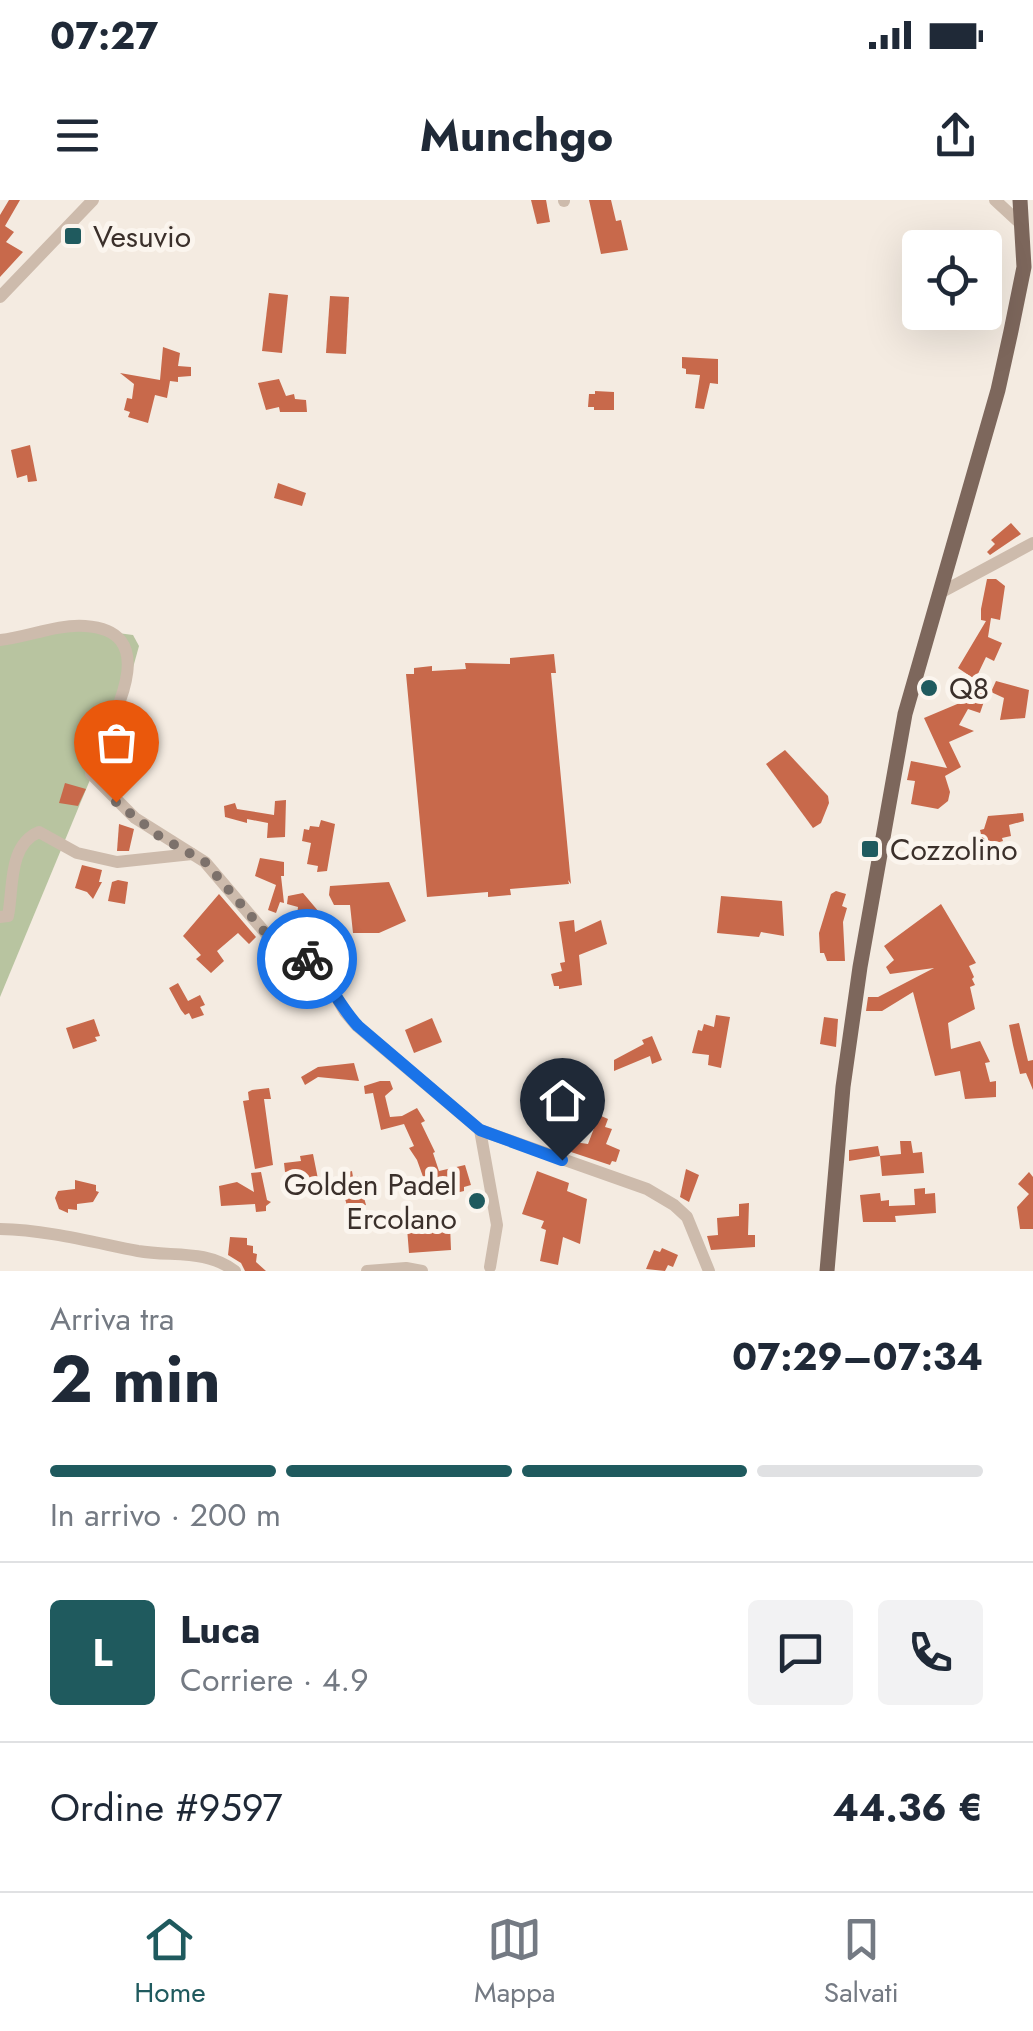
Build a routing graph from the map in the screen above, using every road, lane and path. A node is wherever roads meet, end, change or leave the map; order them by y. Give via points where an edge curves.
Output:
1 (93, 200) edge
2 (994, 200) edge
3 (1020, 200) edge
4 (1022, 226) junction
5 (0, 298) edge
6 (1033, 544) edge
7 (940, 592) junction
8 (0, 640) edge
9 (192, 854) junction
10 (0, 917) edge
11 (480, 1130) junction
12 (0, 1229) edge
13 (490, 1267) dead end
14 (235, 1271) edge
15 (367, 1271) edge
16 (422, 1271) edge
17 (709, 1271) edge
18 (827, 1271) edge

1 - 5 street
2 - 4 street
3 - 4 main road
4 - 7 main road via 1024,267 1008,346
6 - 7 street
7 - 18 main road via 905,714 860,968
8 - 9 street via 84,626 117,637 128,655 127,680 91,774 135,818
9 - 10 street via 117,862 32,834 18,850 8,916
9 - 11 street via 224,881 268,936 324,974 358,1026
11 - 13 street via 497,1225
11 - 17 street via 674,1204 687,1217
12 - 14 street via 184,1252
15 - 16 street

